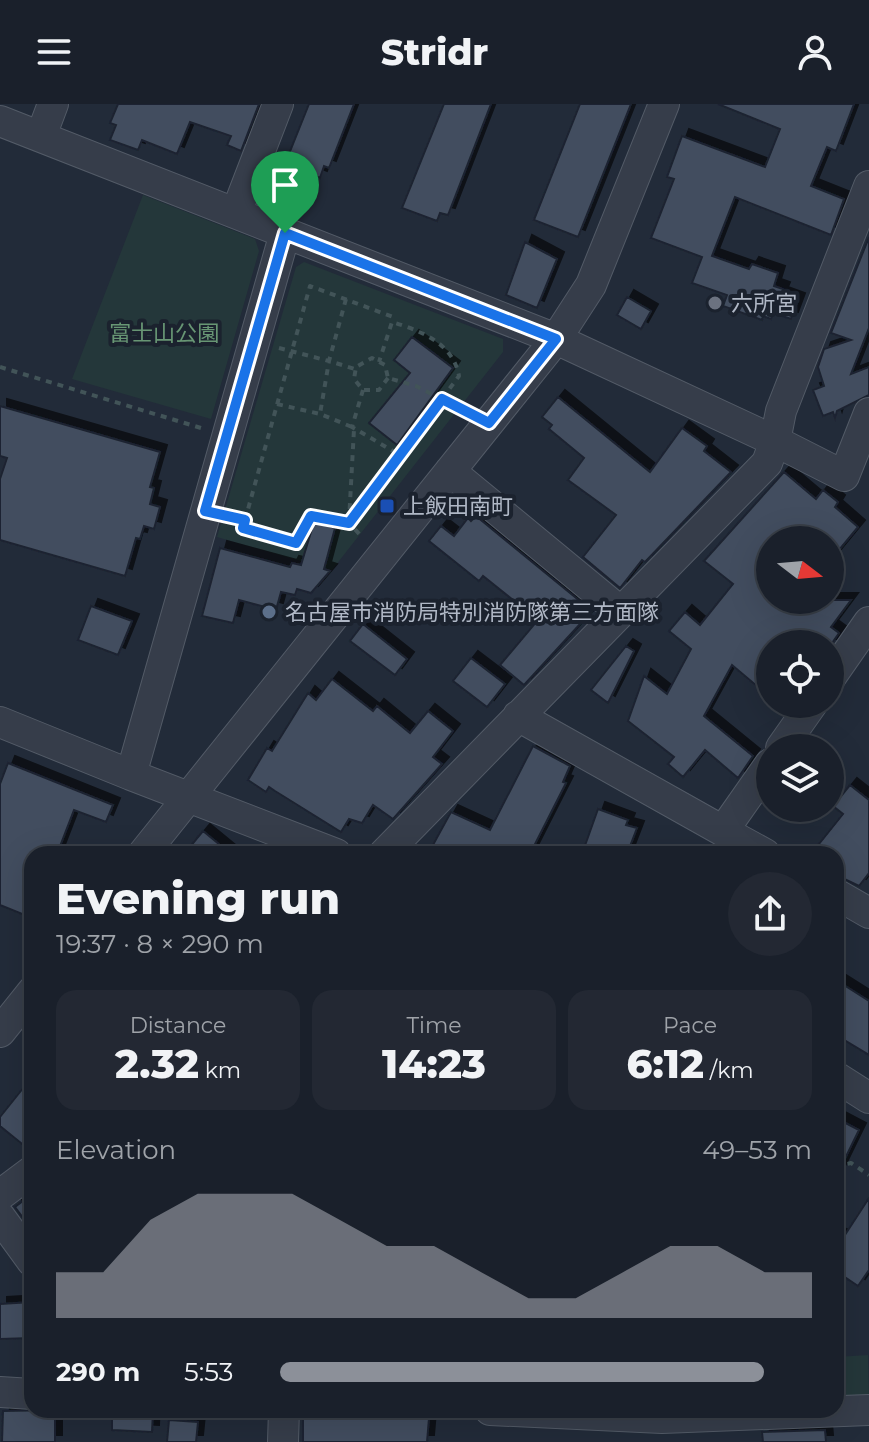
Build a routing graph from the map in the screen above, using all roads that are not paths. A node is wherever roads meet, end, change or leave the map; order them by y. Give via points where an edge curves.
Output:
1 (53, 104) edge
2 (278, 104) edge
3 (664, 104) edge
4 (0, 121) edge
5 (41, 136) junction
6 (869, 186) edge
7 (236, 213) junction
8 (285, 233) junction
9 (556, 339) junction
10 (869, 413) edge
11 (775, 441) junction
12 (450, 471) junction
13 (856, 482) edge
14 (621, 612) junction
15 (864, 639) edge
16 (844, 662) edge
17 (518, 716) junction
18 (0, 722) edge
19 (131, 775) junction
20 (756, 784) edge
21 (190, 796) junction
22 (723, 831) junction
23 (149, 846) edge
24 (316, 846) edge
25 (392, 846) edge
26 (750, 846) edge
27 (844, 899) edge
28 (869, 913) edge
29 (24, 1002) edge
30 (0, 1032) edge
31 (844, 1082) edge
32 (869, 1098) edge
33 (24, 1177) edge
34 (0, 1195) edge
35 (0, 1217) edge
36 (24, 1250) edge
37 (0, 1392) edge
38 (24, 1394) edge
39 (869, 1410) edge
40 (844, 1411) edge
41 (284, 1418) edge
42 (544, 1418) edge
43 (662, 1418) edge
44 (619, 1429) edge
45 (283, 1442) edge

1 - 5 street
2 - 7 street
3 - 9 street via 591,285
4 - 5 street
5 - 7 street
6 - 11 street via 781,411
7 - 8 street
8 - 9 street
8 - 19 street
9 - 11 street
9 - 12 street
10 - 13 street
11 - 13 street
11 - 14 street via 767,463
12 - 14 street
12 - 21 street
14 - 17 street
15 - 16 street
17 - 22 street
17 - 25 street
18 - 19 street
19 - 21 street
20 - 22 street
21 - 23 street
21 - 24 street
22 - 26 street
27 - 28 street
29 - 30 street
31 - 32 street
33 - 34 street
35 - 36 street
37 - 38 street
39 - 40 street
41 - 45 street
42 - 44 street
43 - 44 street

